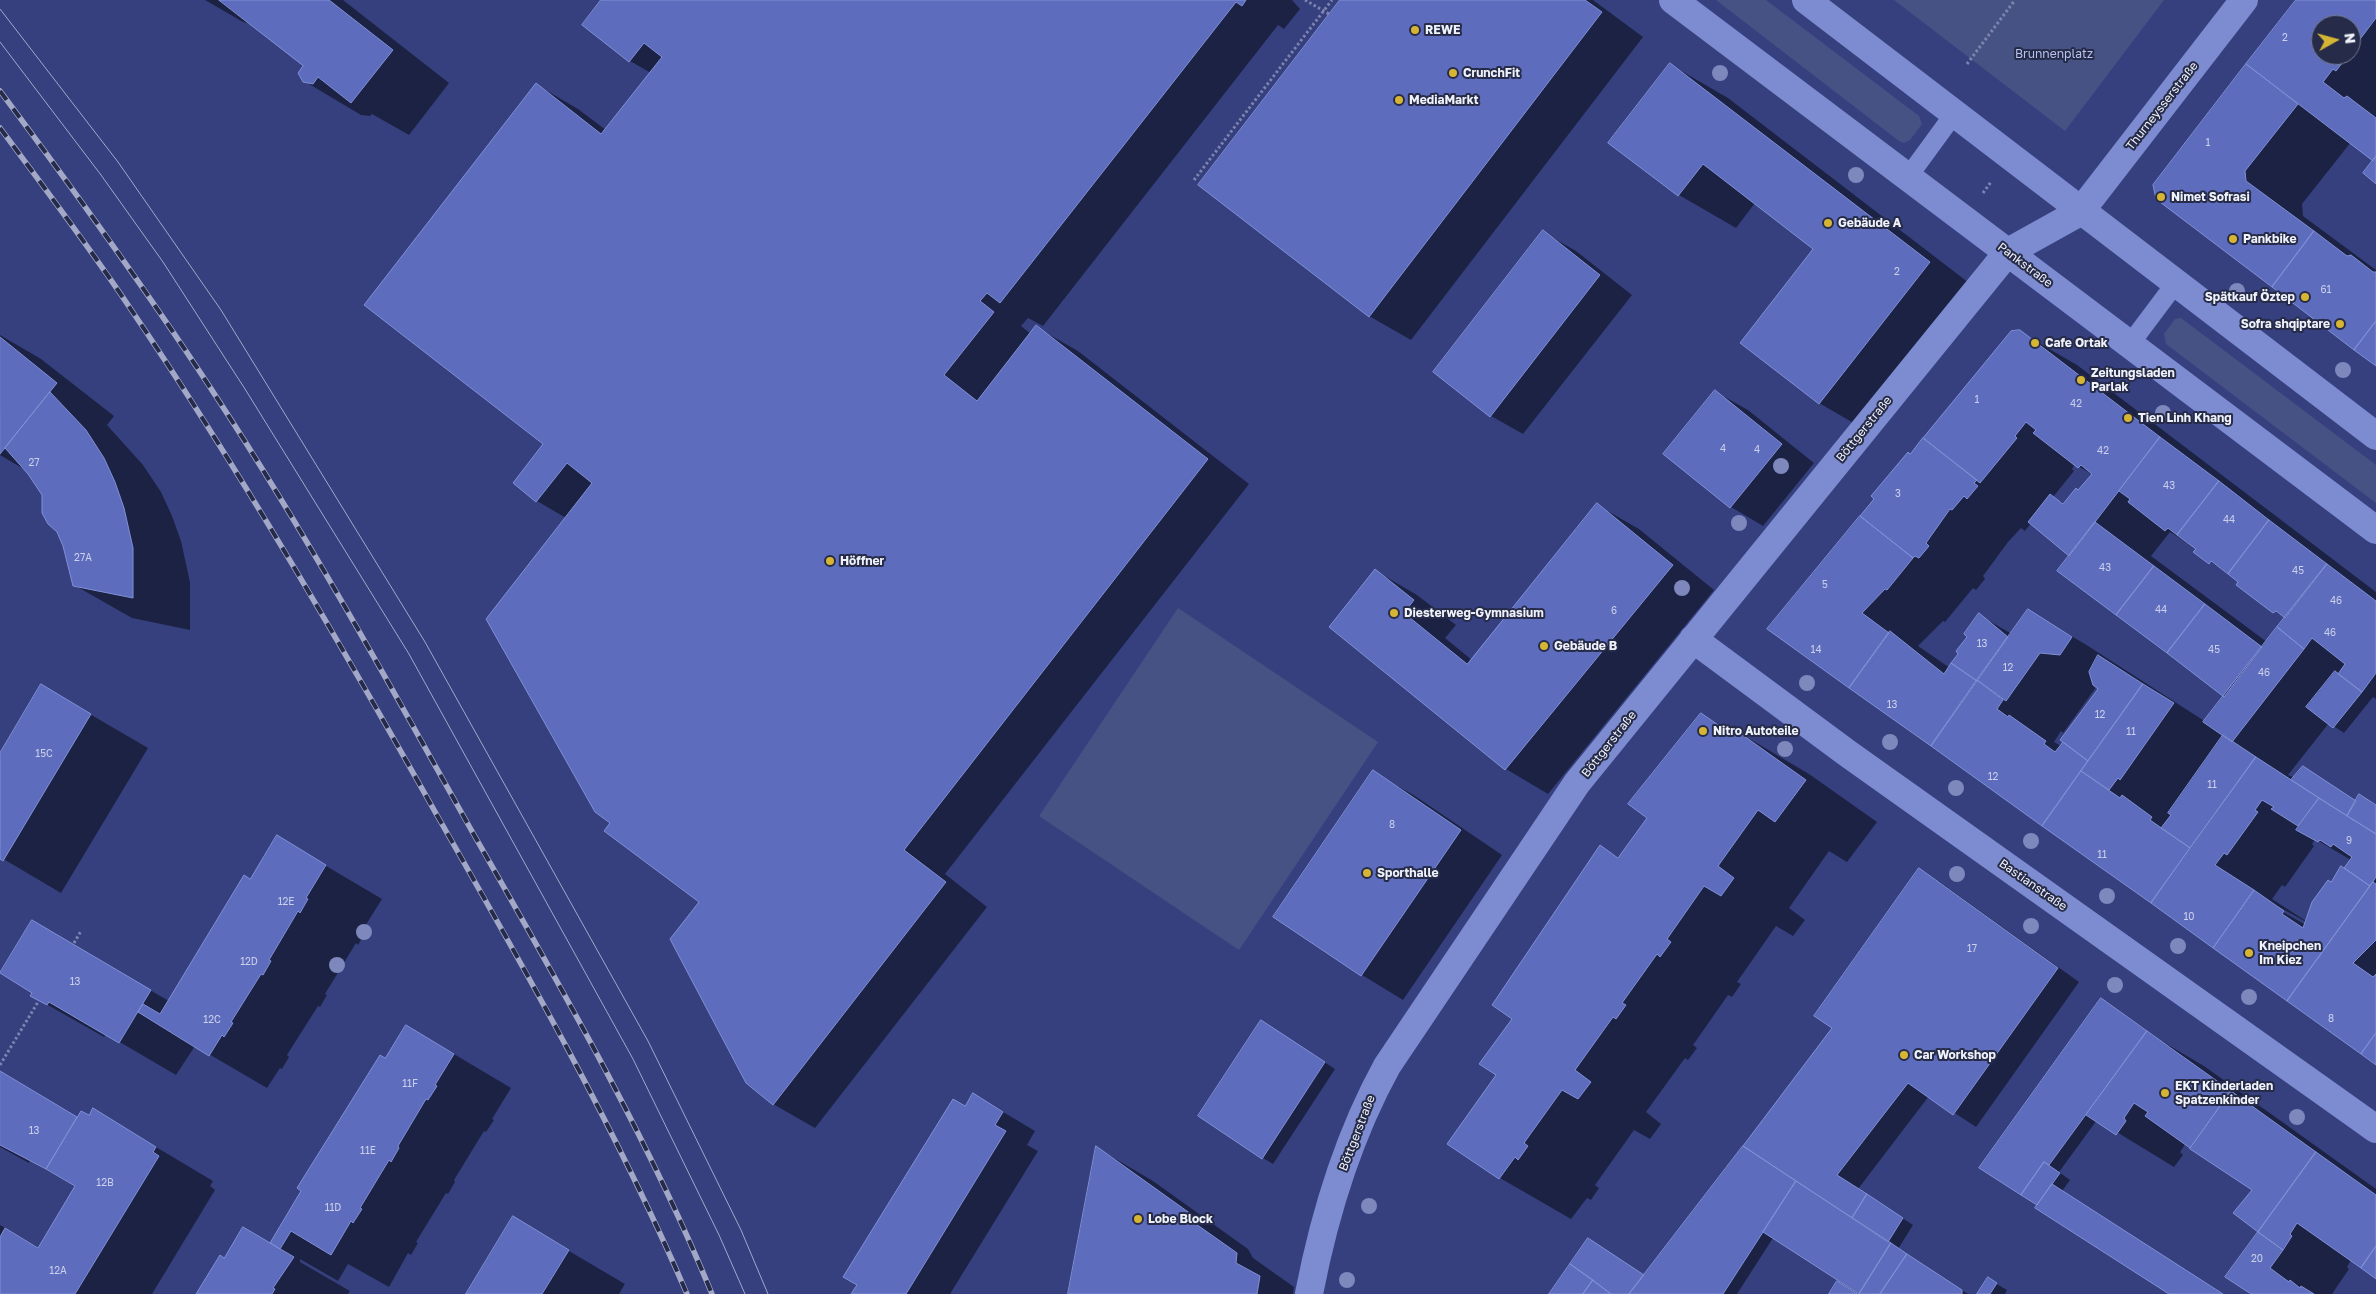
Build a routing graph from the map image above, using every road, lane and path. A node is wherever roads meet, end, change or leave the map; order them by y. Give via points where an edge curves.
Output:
1 (1305, 0) edge
2 (1332, 0) edge
3 (1673, 0) edge
4 (1806, 0) edge
5 (2015, 0) edge
6 (2244, 0) edge
7 (1324, 12) junction
8 (1329, 14) dead end
9 (1967, 64) dead end
10 (1954, 114) junction
11 (1908, 177) junction
12 (1994, 178) dead end
13 (1194, 180) dead end
14 (1980, 196) dead end
15 (2080, 212) junction
16 (2008, 252) junction
17 (2175, 284) junction
18 (2130, 344) junction
19 (2376, 436) edge
20 (2376, 530) edge
21 (1693, 639) junction
22 (81, 931) dead end
23 (74, 943) dead end
24 (38, 1002) dead end
25 (0, 1065) edge
26 (2376, 1129) edge
27 (1309, 1294) edge

1 - 7 path
2 - 7 path
3 - 11 street, Pankstraße
4 - 10 street
5 - 9 path
6 - 15 street, Thurneysserstraße
7 - 8 path
7 - 13 path
10 - 11 lane
10 - 15 street
11 - 16 street, Pankstraße
12 - 14 path
15 - 16 street
15 - 17 street
16 - 18 street, Pankstraße
16 - 21 street, Böttgerstraße
17 - 18 lane
17 - 19 street
18 - 20 street, Pankstraße
21 - 26 street, Bastianstraße via 1847,753
21 - 27 street, Böttgerstraße via 1577,783 1387,1066 1369,1100 1337,1188
22 - 23 path
24 - 25 path

